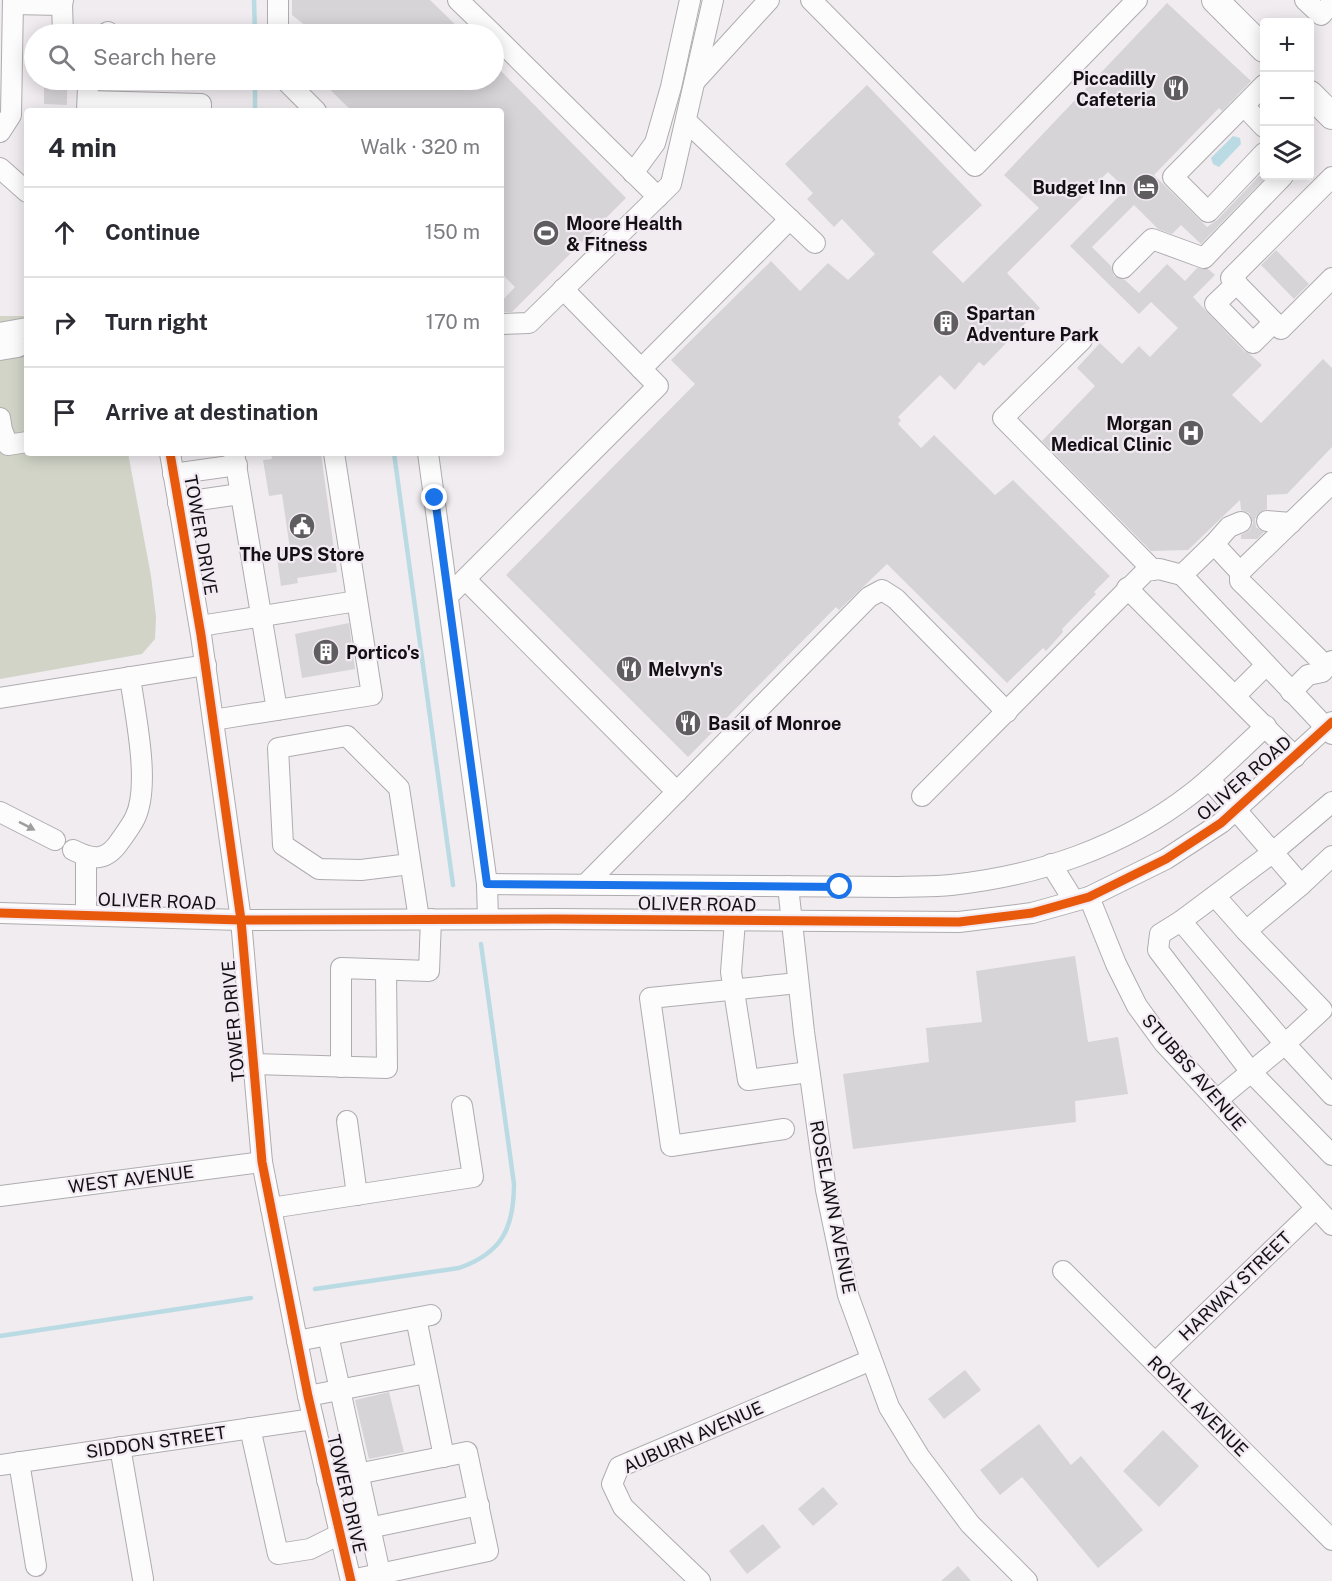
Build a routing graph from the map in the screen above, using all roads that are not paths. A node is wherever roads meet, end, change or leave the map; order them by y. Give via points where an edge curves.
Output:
1 (278, 0) edge
2 (458, 0) edge
3 (690, 0) edge
4 (713, 0) edge
5 (769, 0) edge
6 (811, 0) edge
7 (1215, 0) edge
8 (1305, 0) edge
9 (1135, 1) edge
10 (13, 2) edge
11 (63, 3) edge
12 (1332, 3) edge
13 (63, 24) edge
14 (278, 24) edge
15 (482, 24) edge
16 (1260, 45) edge
17 (504, 46) edge
18 (672, 82) junction
19 (694, 85) junction
20 (1260, 89) edge
21 (88, 90) edge
22 (295, 90) edge
23 (87, 106) edge
24 (1244, 106) junction
25 (201, 108) edge
26 (313, 108) edge
27 (686, 121) junction
28 (1263, 126) edge
29 (0, 132) edge
30 (1260, 157) edge
31 (0, 168) edge
32 (633, 173) junction
33 (1279, 180) edge
34 (1329, 186) edge
35 (24, 189) edge
36 (658, 197) junction
37 (790, 219) junction
38 (816, 243) dead end
39 (1123, 268) dead end
40 (1332, 278) edge
41 (1237, 283) junction
42 (563, 289) junction
43 (1274, 322) junction
44 (504, 324) edge
45 (24, 329) edge
46 (0, 333) edge
47 (1082, 340) dead end
48 (641, 369) junction
49 (0, 418) edge
50 (24, 442) edge
51 (170, 456) edge
52 (334, 456) edge
53 (428, 456) edge
54 (236, 459) edge
55 (173, 474) junction
56 (1332, 483) edge
57 (240, 494) junction
58 (178, 503) junction
59 (1267, 521) dead end
60 (1241, 522) dead end
61 (1291, 523) junction
62 (1214, 544) junction
63 (1153, 570) junction
64 (1240, 572) junction
65 (1182, 575) junction
66 (465, 579) junction
67 (1127, 588) junction
68 (448, 596) junction
69 (357, 602) junction
70 (261, 616) junction
71 (200, 626) junction
72 (1329, 664) edge
73 (206, 665) junction
74 (1266, 665) junction
75 (130, 677) junction
76 (1291, 692) junction
77 (1235, 696) junction
78 (0, 698) edge
79 (277, 710) junction
80 (1007, 712) junction
81 (213, 720) junction
82 (1266, 726) junction
83 (1330, 728) edge
84 (1295, 757) junction
85 (1209, 779) junction
86 (676, 792) junction
87 (922, 796) dead end
88 (1332, 802) edge
89 (1236, 810) junction
90 (0, 812) edge
91 (55, 840) dead end
92 (1272, 853) junction
93 (1332, 856) edge
94 (410, 864) junction
95 (1051, 864) junction
96 (487, 884) junction
97 (586, 884) junction
98 (1301, 885) junction
99 (788, 886) junction
100 (1215, 896) junction
101 (1082, 899) junction
102 (0, 913) edge
103 (86, 915) junction
104 (425, 919) junction
105 (488, 919) junction
106 (241, 920) junction
107 (735, 921) junction
108 (1181, 921) junction
109 (791, 922) junction
110 (1246, 931) junction
111 (386, 970) junction
112 (798, 983) junction
113 (734, 990) junction
114 (1285, 1044) junction
115 (253, 1064) junction
116 (341, 1067) junction
117 (809, 1072) junction
118 (1251, 1072) junction
119 (1332, 1095) edge
120 (1217, 1100) junction
121 (462, 1106) dead end
122 (346, 1121) dead end
123 (784, 1129) dead end
124 (1332, 1155) edge
125 (262, 1162) junction
126 (357, 1195) junction
127 (0, 1196) edge
128 (271, 1208) junction
129 (1316, 1208) junction
130 (1332, 1225) edge
131 (1063, 1271) dead end
132 (328, 1335) junction
133 (297, 1341) junction
134 (871, 1360) junction
135 (1155, 1363) junction
136 (426, 1373) junction
137 (340, 1390) junction
138 (308, 1396) junction
139 (313, 1419) junction
140 (250, 1428) junction
141 (120, 1447) junction
142 (444, 1457) junction
143 (10, 1463) edge
144 (358, 1473) junction
145 (327, 1480) junction
146 (479, 1505) junction
147 (370, 1528) junction
148 (340, 1534) junction
149 (1332, 1540) edge
150 (36, 1566) dead end
151 (380, 1574) junction
152 (143, 1579) dead end
153 (351, 1580) edge
154 (700, 1581) edge
155 (1028, 1581) edge

1 - 14 street
2 - 15 street
3 - 18 street
4 - 19 street
5 - 19 street
6 - 9 street via 975,166
7 - 16 main road
8 - 12 street via 1321,15
10 - 11 street
10 - 29 street via 11,115
11 - 13 street
17 - 32 street
18 - 19 street
18 - 32 street via 655,143
19 - 27 street
20 - 24 street
21 - 23 street
22 - 26 street
23 - 25 street via 201,104
24 - 28 street
24 - 30 street via 1173,177 1208,212
27 - 36 street via 671,184
27 - 37 street
31 - 35 street
32 - 36 street
33 - 39 street via 1204,258 1152,239
34 - 41 street via 1231,278
36 - 42 street
37 - 38 street
37 - 48 street
40 - 43 street via 1281,329
41 - 43 street
41 - 43 street via 1215,304 1253,343
42 - 44 street via 529,323
42 - 48 street
45 - 46 street
47 - 63 street via 1003,418
48 - 66 street via 658,386
49 - 50 street via 8,445
51 - 55 street, TOWER DRIVE
52 - 69 street
53 - 68 street
54 - 55 street
54 - 57 street
55 - 58 street, TOWER DRIVE
56 - 61 street
57 - 58 street
57 - 70 street
58 - 71 street, TOWER DRIVE
59 - 61 street
60 - 62 street via 1229,526
61 - 64 street
62 - 64 street
62 - 65 street
63 - 65 street
63 - 67 street via 1146,571
64 - 72 street via 1240,581
65 - 74 street
66 - 68 street
66 - 86 street
67 - 77 street
67 - 80 street
68 - 96 street
69 - 70 street
69 - 79 street via 372,695
70 - 71 street
70 - 79 street
71 - 73 street, TOWER DRIVE
72 - 76 street via 1322,672 1308,675
73 - 75 street
73 - 81 street, TOWER DRIVE
74 - 76 street
74 - 77 street
75 - 78 street
75 - 103 street via 142,789 135,817 117,845 103,857 80,853
76 - 83 street
77 - 82 street
79 - 81 street
80 - 86 street via 896,599 882,591 869,597
80 - 87 street
81 - 106 street, TOWER DRIVE
82 - 84 street
82 - 85 street
83 - 84 street, OLIVER ROAD
84 - 89 street, OLIVER ROAD
85 - 89 street
85 - 95 street via 1133,832 1088,853
86 - 97 street
88 - 92 street
89 - 92 street
89 - 101 street, OLIVER ROAD via 1166,859
90 -> 91 street
92 - 98 street
92 - 100 street
93 - 98 street
94 - 94 street via 399,788 347,736 278,748 283,844 319,869 361,870
94 - 104 street
95 - 99 street via 1000,878 949,885
95 - 101 street, STUBBS AVENUE
96 - 97 street
96 - 105 street
97 - 99 street
98 - 110 street
99 - 109 street, ROSELAWN AVENUE
100 - 108 street
100 - 110 street
101 - 109 street, OLIVER ROAD via 1032,913 959,922
101 - 120 street, STUBBS AVENUE via 1137,1006 1164,1043
102 - 103 street, OLIVER ROAD
103 - 106 street, OLIVER ROAD
104 - 105 street, OLIVER ROAD
104 - 106 street, OLIVER ROAD
104 - 111 street via 429,971
105 - 107 street, OLIVER ROAD
106 - 115 street, TOWER DRIVE
107 - 109 street, OLIVER ROAD
107 - 113 street via 731,972
108 - 114 street
108 - 118 street via 1160,934 1158,950
109 - 112 street, ROSELAWN AVENUE
110 - 114 street via 1322,1010
111 - 116 street via 387,1068
111 - 116 street via 341,968
112 - 113 street
112 - 117 street, ROSELAWN AVENUE
113 - 117 street via 748,1080
113 - 123 street via 650,998 671,1146
114 - 118 street
114 - 119 street
115 - 116 street
115 - 125 street, TOWER DRIVE
117 - 134 street, ROSELAWN AVENUE via 833,1225 848,1294
118 - 120 street
118 - 124 street
120 - 129 street, STUBBS AVENUE
121 - 126 street via 473,1177
122 - 126 street
125 - 127 street, WEST AVENUE
125 - 128 street, TOWER DRIVE
126 - 128 street
128 - 133 street, TOWER DRIVE
129 - 130 street, STUBBS AVENUE
129 - 135 street, HARWAY STREET
131 - 135 street, ROYAL AVENUE
132 - 133 street
132 - 136 street via 424,1317
132 - 137 street
133 - 138 street, TOWER DRIVE
134 - 154 street, AUBURN AVENUE via 619,1467 612,1485 623,1507
134 - 155 street, ROSELAWN AVENUE via 889,1407 919,1456 970,1524
135 - 149 street, ROYAL AVENUE
136 - 137 street
136 - 142 street
137 - 138 street
137 - 144 street
138 - 139 street, TOWER DRIVE
139 - 140 street, SIDDON STREET
139 - 145 street, TOWER DRIVE
140 - 141 street, SIDDON STREET
140 - 148 street via 278,1554 310,1549
141 - 143 street, SIDDON STREET
141 - 152 street
142 - 144 street
142 - 146 street via 467,1452
143 - 150 street
144 - 145 street
144 - 147 street
145 - 148 street, TOWER DRIVE
146 - 147 street
146 - 151 street via 488,1551
147 - 148 street
147 - 151 street
148 - 153 street, TOWER DRIVE
151 - 153 street

